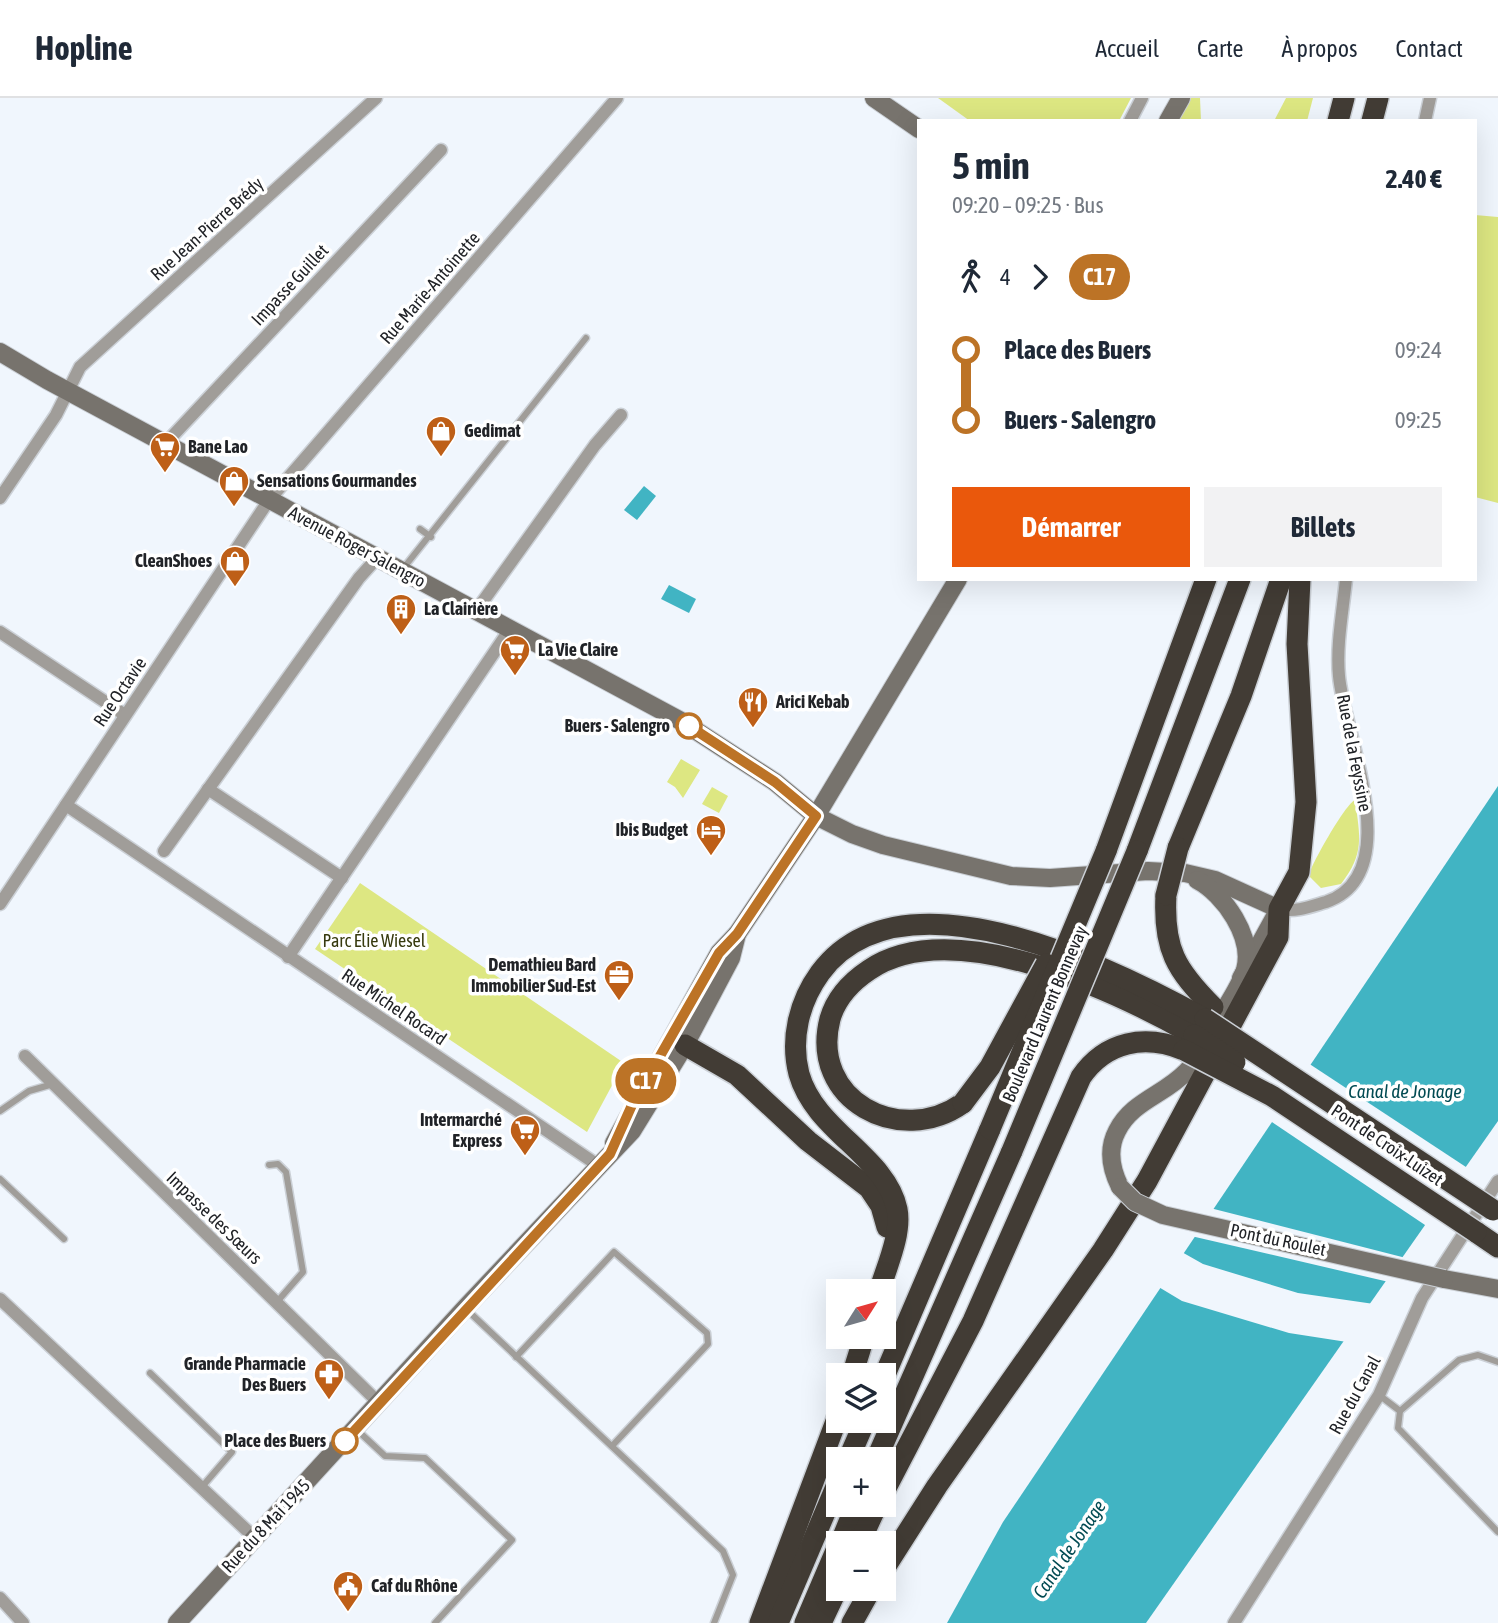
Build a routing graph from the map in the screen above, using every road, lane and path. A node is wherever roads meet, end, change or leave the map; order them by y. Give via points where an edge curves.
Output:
1 (376, 98) edge
2 (617, 98) edge
3 (874, 98) edge
4 (1142, 98) edge
5 (1181, 98) edge
6 (1344, 98) edge
7 (1378, 98) edge
8 (1391, 98) edge
9 (1430, 98) edge
10 (1131, 119) edge
11 (1169, 119) edge
12 (1339, 119) edge
13 (1373, 119) edge
14 (1386, 119) edge
15 (1425, 119) edge
16 (917, 128) edge
17 (440, 150) dead end
18 (586, 338) dead end
19 (0, 352) edge
20 (69, 391) junction
21 (621, 415) dead end
22 (165, 444) junction
23 (0, 498) edge
24 (269, 500) junction
25 (421, 529) dead end
26 (431, 537) junction
27 (377, 558) junction
28 (401, 572) junction
29 (957, 581) edge
30 (1205, 581) edge
31 (1239, 581) edge
32 (1280, 581) edge
33 (1300, 581) edge
34 (1346, 581) edge
35 (476, 611) junction
36 (510, 629) junction
37 (0, 632) edge
38 (125, 715) junction
39 (208, 789) junction
40 (66, 804) junction
41 (816, 816) junction
42 (164, 851) dead end
43 (1185, 873) junction
44 (342, 878) junction
45 (1090, 892) junction
46 (0, 904) edge
47 (1279, 909) junction
48 (288, 957) junction
49 (1241, 978) junction
50 (1199, 1028) junction
51 (680, 1038) junction
52 (25, 1056) dead end
53 (53, 1084) junction
54 (0, 1111) edge
55 (604, 1160) junction
56 (270, 1165) dead end
57 (0, 1178) edge
58 (1498, 1181) edge
59 (1496, 1212) edge
60 (64, 1239) dead end
61 (893, 1246) junction
62 (1498, 1247) edge
63 (883, 1279) edge
64 (1498, 1289) edge
65 (0, 1299) edge
66 (276, 1303) junction
67 (465, 1308) junction
68 (516, 1357) junction
69 (1498, 1362) edge
70 (890, 1363) edge
71 (149, 1373) dead end
72 (1379, 1395) junction
73 (380, 1404) junction
74 (1400, 1411) junction
75 (356, 1429) junction
76 (832, 1433) edge
77 (612, 1446) junction
78 (882, 1447) edge
79 (896, 1469) edge
80 (201, 1488) junction
81 (826, 1510) edge
82 (1498, 1532) edge
83 (255, 1538) junction
84 (896, 1551) edge
85 (826, 1575) edge
86 (0, 1598) edge
87 (831, 1601) edge
88 (864, 1601) edge
89 (23, 1623) edge
90 (177, 1623) edge
91 (435, 1623) edge
92 (714, 1623) edge
93 (760, 1623) edge
94 (778, 1623) edge
95 (805, 1623) edge
96 (821, 1623) edge
97 (852, 1623) edge
98 (1234, 1623) edge

1 - 20 street, Rue Jean-Pierre Brédy via 80,367
2 - 24 street, Rue Marie-Antoinette
3 - 16 street
4 - 10 street
5 - 11 street
6 - 12 highway
7 - 13 highway
8 - 14 highway
9 - 15 street
17 - 22 street, Impasse Guillet
18 - 26 lane
19 - 20 street, Avenue Roger Salengro
20 - 22 street, Avenue Roger Salengro
20 - 23 street, Rue Jean-Pierre Brédy
21 - 35 street
22 - 24 street, Avenue Roger Salengro
24 - 27 street, Avenue Roger Salengro
24 - 38 street, Rue Octavie
25 - 26 lane
26 - 28 lane
27 - 28 street, Avenue Roger Salengro
27 - 39 street
28 - 35 street, Avenue Roger Salengro
29 - 41 street
30 - 45 highway, Boulevard Laurent Bonnevay, bridge
31 - 78 highway, Boulevard Laurent Bonnevay, bridge via 1137,851
32 - 50 highway, bridge via 1241,696 1178,848 1167,895 1165,923
33 - 47 highway via 1297,644 1306,802 1299,872
34 - 47 street, Rue de la Feyssine via 1339,675 1364,794 1367,847 1350,890 1296,912
35 - 36 street, Avenue Roger Salengro
36 - 41 street, Avenue Roger Salengro via 681,721 775,782
36 - 44 street
37 - 38 street
38 - 40 street, Rue Octavie
39 - 42 street
39 - 44 street
40 - 46 street, Rue Octavie
40 - 48 street, Rue Michel Rocard
41 - 43 street, Avenue Roger Salengro via 883,845 1011,876
41 - 51 street, Rue du 8 Mai 1945 via 737,934 732,958
43 - 47 street, Avenue Roger Salengro via 1215,880
43 - 49 street via 1203,883 1233,916 1246,949
44 - 48 street
45 - 50 highway, bridge via 1073,905 1012,1030 963,1102 932,1119 905,1122 853,1100 835,1073 830,1021 846,989 884,961 904,954 935,950 1009,960 1083,982
45 - 70 highway, Boulevard Laurent Bonnevay, bridge
47 - 49 street
47 - 84 highway via 1278,937 1147,1181
48 - 55 street, Rue Michel Rocard
49 - 64 street, Pont du Roulet, bridge via 1194,1064 1135,1107 1118,1129 1111,1153 1120,1187 1135,1202 1163,1215
50 - 59 highway, Pont de Croix-Luizet, bridge via 1250,1036 1265,1059
50 - 61 highway via 1079,958 992,932 908,926 851,945 826,965 809,988 797,1028 799,1072 815,1107 890,1189 897,1211
50 - 62 highway, Pont de Croix-Luizet, bridge via 1272,1096
50 - 79 highway via 1158,1041 1122,1044 1097,1058 1080,1077 973,1321
51 - 55 street, Rue du 8 Mai 1945 via 644,1114
51 - 61 highway via 737,1075 808,1141 869,1188 881,1206
52 - 53 street, Impasse des Sœurs
53 - 54 lane via 29,1091
53 - 66 street, Impasse des Sœurs
55 - 67 street, Rue du 8 Mai 1945
56 - 66 lane via 278,1164 286,1172 303,1272
57 - 60 lane
58 - 72 street, Rue du Canal via 1422,1298
61 - 63 highway
65 - 80 street
66 - 73 street, Impasse des Sœurs
67 - 68 lane
67 - 73 street, Rue du 8 Mai 1945
68 - 77 lane
68 - 77 lane via 614,1252 707,1334 708,1344
69 - 74 lane via 1478,1355 1459,1360
71 - 80 lane via 232,1452
72 - 74 lane
72 - 98 street, Rue du Canal
73 - 75 street, Rue du 8 Mai 1945
74 - 82 lane via 1398,1428
75 - 83 street, Rue du 8 Mai 1945
75 - 91 lane via 385,1456 425,1458 512,1539
76 - 93 highway
77 - 92 lane via 723,1551 730,1563 730,1586
80 - 83 street
81 - 94 highway
83 - 90 street, Rue du 8 Mai 1945
85 - 95 highway
86 - 89 street
87 - 96 highway
88 - 97 highway

